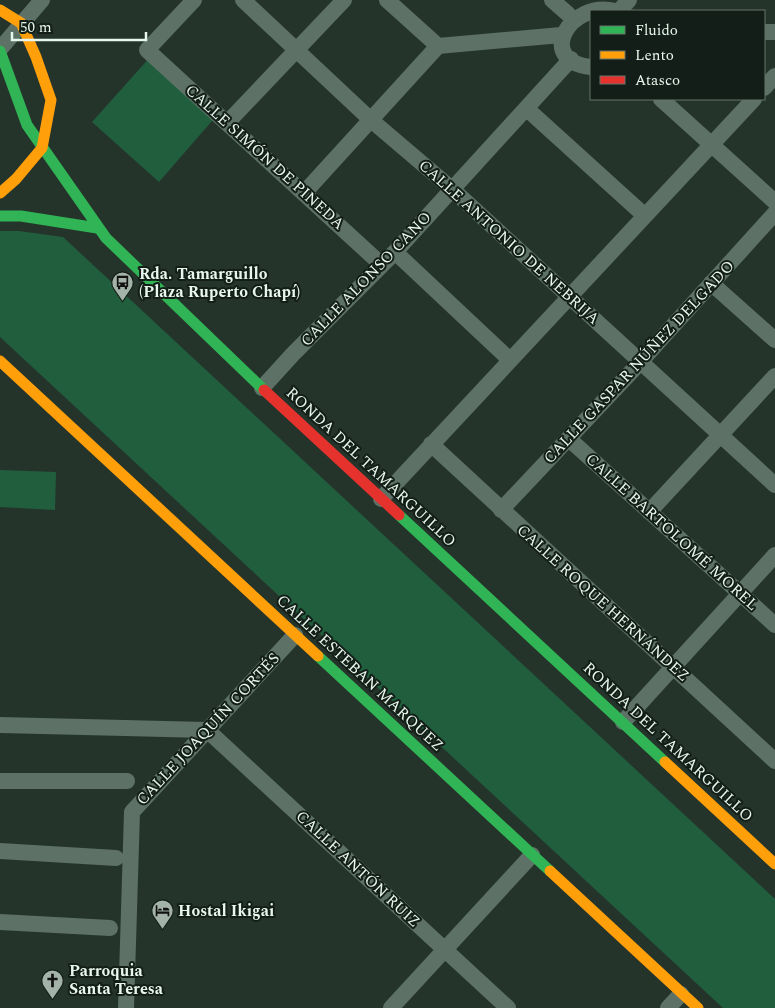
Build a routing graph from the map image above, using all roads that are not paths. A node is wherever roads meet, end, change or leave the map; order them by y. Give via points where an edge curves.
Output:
1 (42, 0) edge
2 (194, 0) edge
3 (243, 0) edge
4 (344, 0) edge
5 (387, 0) edge
6 (552, 0) edge
7 (630, 0) edge
8 (0, 10) edge
9 (614, 10) edge
10 (620, 10) edge
11 (568, 14) junction
12 (20, 23) junction
13 (561, 35) junction
14 (438, 46) junction
15 (0, 50) edge
16 (296, 50) junction
17 (572, 59) junction
18 (590, 67) edge
19 (775, 76) edge
20 (765, 87) edge
21 (662, 100) edge
22 (753, 100) edge
23 (527, 109) junction
24 (370, 120) junction
25 (227, 123) junction
26 (712, 145) junction
27 (42, 148) junction
28 (452, 189) junction
29 (0, 193) edge
30 (304, 193) junction
31 (775, 202) edge
32 (775, 213) edge
33 (0, 216) edge
34 (644, 216) junction
35 (97, 228) junction
36 (395, 252) junction
37 (382, 264) junction
38 (711, 283) junction
39 (568, 296) junction
40 (775, 340) edge
41 (510, 360) junction
42 (0, 361) edge
43 (640, 362) junction
44 (775, 376) edge
45 (262, 388) junction
46 (720, 435) junction
47 (569, 438) junction
48 (431, 444) junction
49 (775, 485) edge
50 (381, 498) junction
51 (501, 510) junction
52 (649, 512) junction
53 (775, 555) edge
54 (740, 593) junction
55 (775, 625) edge
56 (295, 635) junction
57 (672, 666) junction
58 (623, 722) junction
59 (0, 725) edge
60 (207, 730) junction
61 (775, 761) edge
62 (0, 781) edge
63 (127, 781) dead end
64 (0, 852) edge
65 (532, 855) junction
66 (116, 858) dead end
67 (775, 864) edge
68 (0, 922) edge
69 (110, 928) dead end
70 (445, 950) junction
71 (681, 994) junction
72 (126, 1008) edge
73 (391, 1008) edge
74 (508, 1008) edge
75 (668, 1008) edge
76 (698, 1008) edge

1 - 12 street
2 - 25 street, CALLE SIMÓN DE PINEDA via 147,50
3 - 16 street, CALLE ANTONIO DE NEBRIJA
4 - 16 street
5 - 14 street
6 - 11 street
7 - 10 street
8 - 12 main road
9 - 11 street via 598,3 587,3
11 - 13 street
12 - 15 street
12 - 27 main road via 52,100
13 - 14 street
13 - 17 street via 562,44
14 - 24 street
15 - 27 main road, RONDA DEL TAMARGUILLO via 27,125
16 - 24 street, CALLE ANTONIO DE NEBRIJA
16 - 25 street
17 - 18 street
17 - 23 street, CALLE ALONSO CANO
19 - 20 street
21 - 26 street
22 - 26 street
23 - 28 street, CALLE ALONSO CANO
23 - 34 street
24 - 28 street, CALLE ANTONIO DE NEBRIJA
24 - 30 street
25 - 30 street, CALLE SIMÓN DE PINEDA
26 - 31 street
26 - 34 street
27 - 29 main road
27 - 35 main road, RONDA DEL TAMARGUILLO
28 - 36 street, CALLE ALONSO CANO
28 - 39 street, CALLE ANTONIO DE NEBRIJA
30 - 37 street, CALLE SIMÓN DE PINEDA
32 - 38 street, CALLE GASPAR NÚÑEZ DELGADO
33 - 35 main road via 21,216
34 - 39 street
35 - 45 main road, RONDA DEL TAMARGUILLO
36 - 37 street, CALLE ALONSO CANO
36 - 41 street
37 - 45 street, CALLE ALONSO CANO
38 - 40 street
38 - 43 street, CALLE GASPAR NÚÑEZ DELGADO
39 - 41 street
39 - 43 street, CALLE ANTONIO DE NEBRIJA
41 - 48 street
42 - 56 main road, CALLE ESTEBAN MARQUEZ
43 - 46 street, CALLE ANTONIO DE NEBRIJA
43 - 47 street, CALLE GASPAR NÚÑEZ DELGADO
44 - 46 street
45 - 50 main road, RONDA DEL TAMARGUILLO
46 - 49 street, CALLE ANTONIO DE NEBRIJA
46 - 52 street
47 - 51 street, CALLE GASPAR NÚÑEZ DELGADO
47 - 52 street, CALLE BARTOLOMÉ MOREL
48 - 50 street
48 - 51 street, CALLE ROQUE HERNÁNDEZ
50 - 58 main road, RONDA DEL TAMARGUILLO
51 - 57 street, CALLE ROQUE HERNÁNDEZ
52 - 54 street, CALLE BARTOLOMÉ MOREL
53 - 54 street
54 - 55 street, CALLE BARTOLOMÉ MOREL
54 - 57 street
56 - 60 street, CALLE JOAQUÍN CORTÉS
56 - 65 main road, CALLE ESTEBAN MARQUEZ
57 - 58 street
57 - 61 street, CALLE ROQUE HERNÁNDEZ
58 - 67 main road, RONDA DEL TAMARGUILLO
59 - 60 street
60 - 70 street, CALLE ANTÓN RUIZ
60 - 72 street, CALLE JOAQUÍN CORTÉS via 132,812
62 - 63 street
64 - 66 street
65 - 70 street
65 - 71 main road, CALLE ESTEBAN MARQUEZ
68 - 69 street
70 - 73 street
70 - 74 street, CALLE ANTÓN RUIZ
71 - 75 street
71 - 76 main road, CALLE ESTEBAN MARQUEZ

